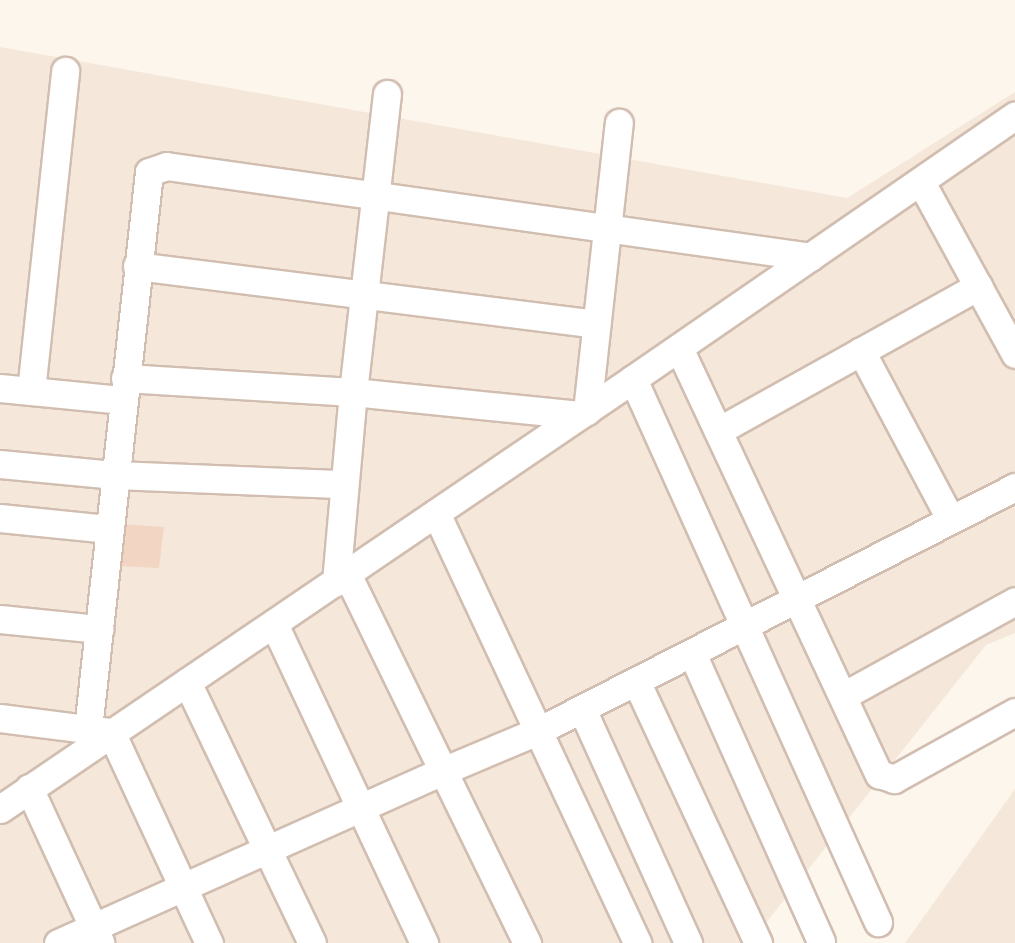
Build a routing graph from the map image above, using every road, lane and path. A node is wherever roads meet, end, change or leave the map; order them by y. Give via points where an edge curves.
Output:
1 (64, 70) dead end
2 (387, 94) dead end
3 (1015, 115) edge
4 (619, 123) dead end
5 (921, 182) junction
6 (375, 195) junction
7 (606, 229) junction
8 (811, 257) junction
9 (137, 266) junction
10 (978, 286) junction
11 (364, 293) junction
12 (596, 324) junction
13 (679, 348) junction
14 (861, 351) junction
15 (1015, 354) edge
16 (633, 380) junction
17 (0, 388) edge
18 (124, 389) junction
19 (31, 391) junction
20 (353, 392) junction
21 (584, 413) junction
22 (718, 431) junction
23 (0, 464) edge
24 (115, 474) junction
25 (345, 484) junction
26 (1015, 487) edge
27 (436, 513) junction
28 (0, 518) edge
29 (951, 520) junction
30 (109, 529) junction
31 (341, 578) junction
32 (797, 599) junction
33 (1015, 601) edge
34 (0, 620) edge
35 (274, 624) junction
36 (744, 626) junction
37 (99, 629) junction
38 (692, 652) junction
39 (636, 681) junction
40 (187, 682) junction
41 (843, 696) junction
42 (582, 709) junction
43 (1015, 712) edge
44 (0, 718) edge
45 (100, 731) junction
46 (538, 731) junction
47 (445, 770) junction
48 (29, 788) junction
49 (0, 809) edge
50 (361, 809) junction
51 (267, 848) junction
52 (183, 887) junction
53 (878, 922) dead end
54 (97, 935) edge
55 (821, 942) edge
56 (58, 943) edge
57 (209, 943) edge
58 (312, 943) edge
59 (424, 943) edge
60 (527, 943) edge
61 (637, 943) edge
62 (688, 943) edge
63 (759, 943) edge

1 - 19 street
2 - 6 street
3 - 5 street
4 - 7 street
5 - 8 street
5 - 10 street
6 - 7 street
6 - 9 street via 157,167 149,172 147,180
6 - 11 street
7 - 8 street
7 - 12 street
8 - 13 street
9 - 11 street
9 - 18 street
10 - 14 street
10 - 15 street
11 - 12 street
11 - 20 street
12 - 21 street
13 - 16 street
13 - 22 street
14 - 22 street
14 - 29 street
16 - 21 street
16 - 36 street
17 - 19 street
18 - 19 street
18 - 20 street
18 - 24 street
20 - 21 street
20 - 25 street
21 - 27 street
22 - 32 street
23 - 24 street
24 - 25 street
24 - 30 street
25 - 31 street
26 - 29 street
27 - 31 street
27 - 46 street
28 - 30 street
29 - 32 street
30 - 37 street
31 - 35 street
31 - 47 street
32 - 36 street
32 - 41 street
33 - 41 street
34 - 37 street
35 - 40 street
35 - 50 street
36 - 38 street
36 - 53 street
37 - 45 street
38 - 39 street
38 - 55 street
39 - 42 street
39 - 63 street
40 - 45 street
40 - 51 street
41 - 43 street via 879,774 894,779
42 - 46 street
42 - 62 street
44 - 45 street
45 - 48 street
45 - 52 street
46 - 47 street
46 - 61 street
47 - 50 street
47 - 60 street
48 - 49 street
48 - 54 street
50 - 51 street
50 - 59 street
51 - 52 street
51 - 58 street
52 - 54 street
52 - 57 street
54 - 56 street

